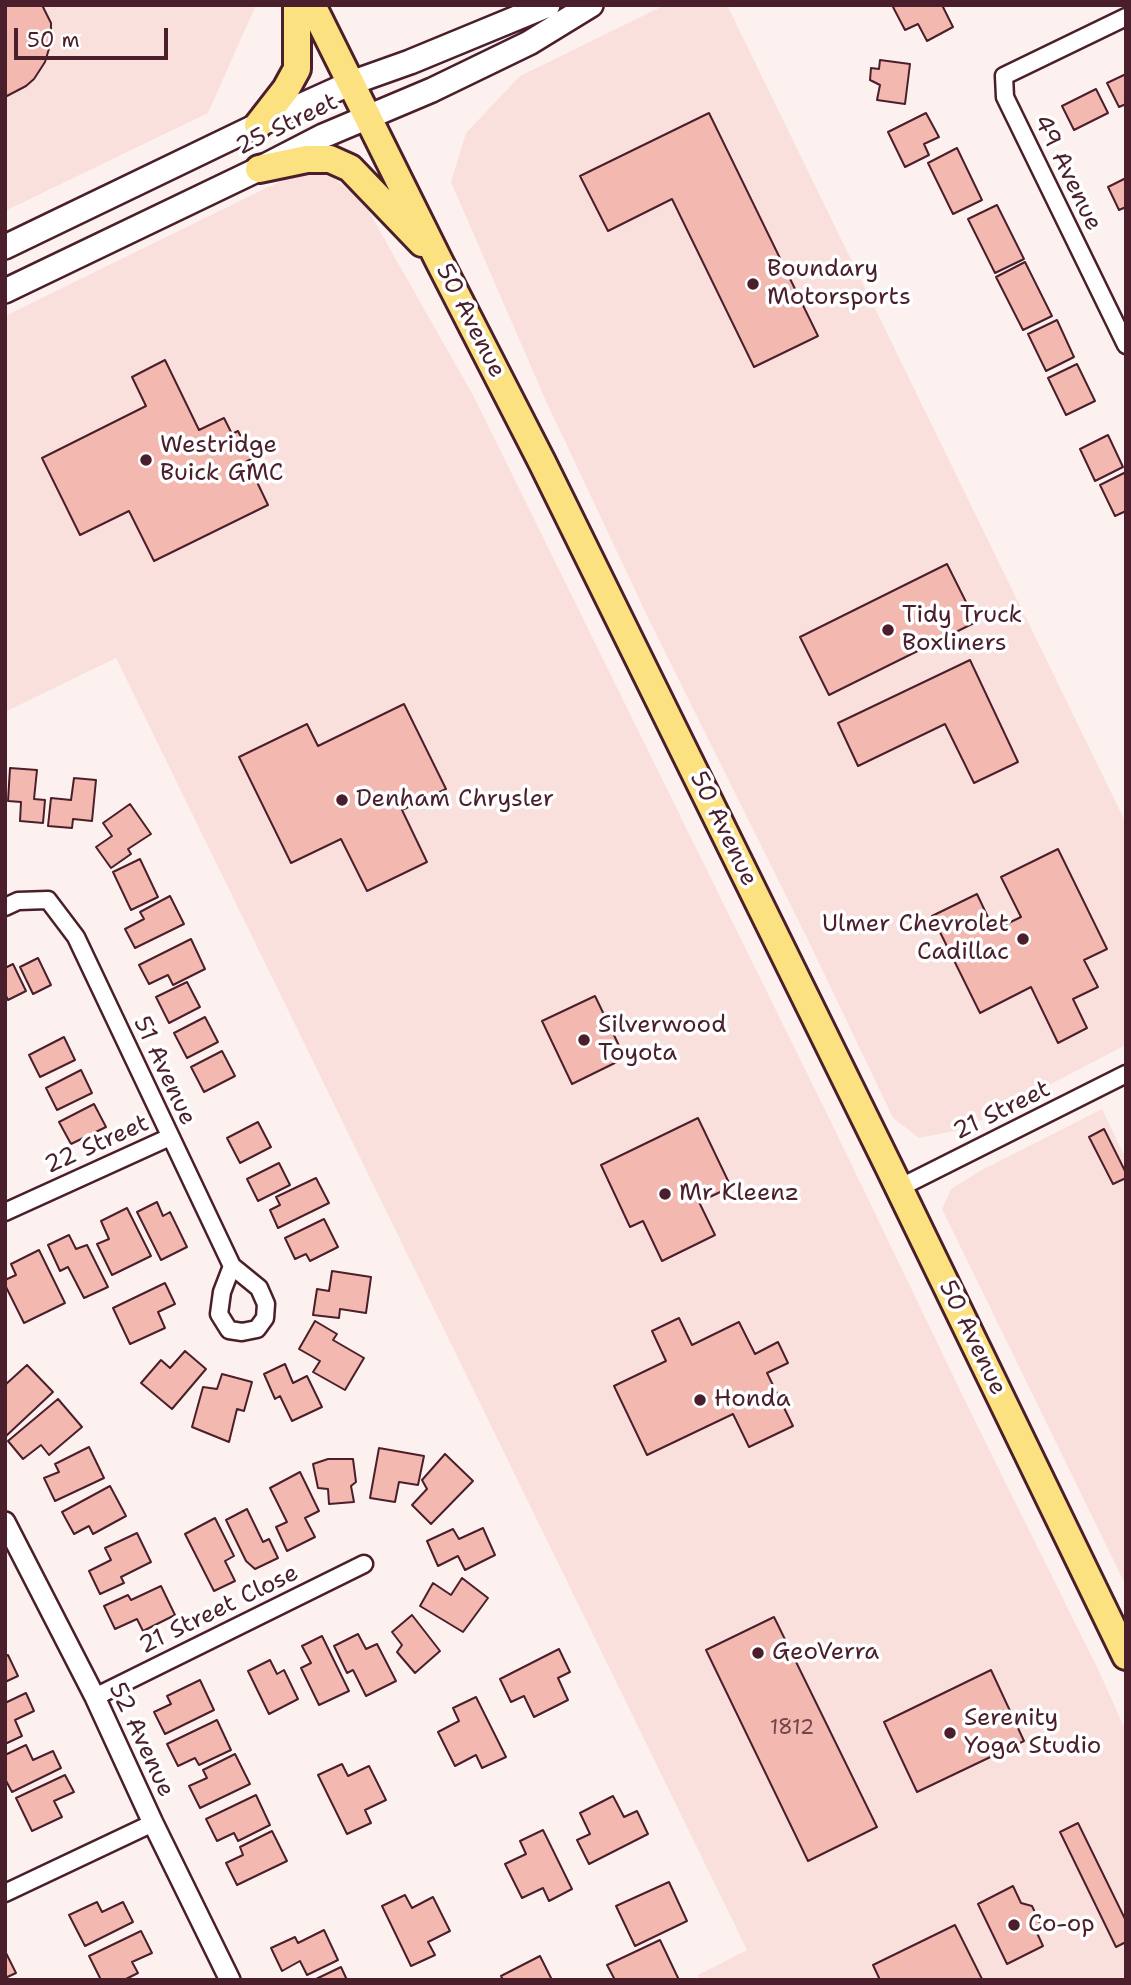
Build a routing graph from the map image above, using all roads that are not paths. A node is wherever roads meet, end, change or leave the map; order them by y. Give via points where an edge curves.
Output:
1 (297, 5) edge
2 (312, 5) edge
3 (548, 5) edge
4 (591, 5) edge
5 (1126, 16) edge
6 (351, 83) junction
7 (367, 116) junction
8 (258, 125) junction
9 (259, 169) junction
10 (5, 247) edge
11 (439, 261) junction
12 (5, 291) edge
13 (1126, 345) edge
14 (5, 907) edge
15 (1126, 1074) edge
16 (170, 1138) junction
17 (899, 1188) junction
18 (5, 1212) edge
19 (232, 1266) dead end
20 (5, 1522) edge
21 (364, 1564) dead end
22 (1126, 1656) edge
23 (94, 1697) junction
24 (153, 1823) junction
25 (5, 1894) edge
26 (230, 1980) edge

1 - 8 main road via 297,69
2 - 6 main road, 50 Avenue
3 - 6 main road, 25 Street
4 - 7 main road, 25 Street via 528,43
5 - 13 street, 49 Avenue via 1003,76 1005,97
6 - 7 main road, 50 Avenue
6 - 8 main road, 25 Street
7 - 9 main road, 25 Street
7 - 11 main road, 50 Avenue
8 - 10 main road, 25 Street
9 - 11 main road via 307,159 330,159 350,168
9 - 12 main road, 25 Street
11 - 17 main road, 50 Avenue
14 - 16 street, 51 Avenue via 18,901 48,900 76,937
15 - 17 street, 21 Street
16 - 18 street, 22 Street
16 - 19 street, 51 Avenue
17 - 22 main road, 50 Avenue
20 - 23 street, 52 Avenue
21 - 23 street, 21 Street Close
23 - 24 street, 52 Avenue
24 - 25 street
24 - 26 street, 52 Avenue

